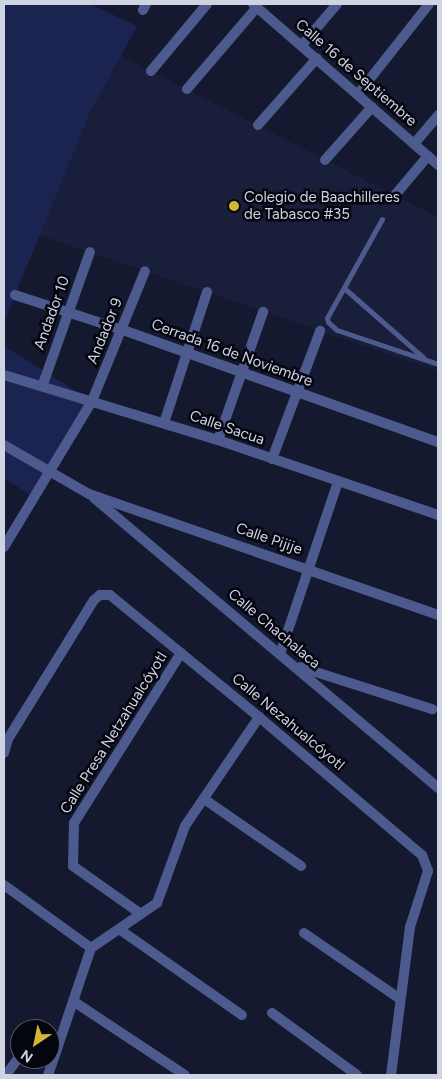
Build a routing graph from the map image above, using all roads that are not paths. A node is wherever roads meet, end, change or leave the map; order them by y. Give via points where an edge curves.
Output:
1 (207, 4) edge
2 (336, 4) edge
3 (429, 4) edge
4 (255, 6) edge
5 (302, 44) junction
6 (317, 58) junction
7 (151, 71) dead end
8 (187, 90) dead end
9 (358, 94) junction
10 (372, 107) junction
11 (438, 116) edge
12 (258, 125) dead end
13 (414, 144) junction
14 (428, 156) junction
15 (325, 160) dead end
16 (438, 165) edge
17 (395, 195) dead end
18 (382, 220) dead end
19 (90, 252) dead end
20 (145, 272) dead end
21 (344, 288) junction
22 (207, 292) dead end
23 (15, 295) dead end
24 (69, 312) junction
25 (264, 312) dead end
26 (123, 330) junction
27 (320, 331) dead end
28 (187, 353) junction
29 (426, 360) junction
30 (438, 364) edge
31 (243, 373) junction
32 (4, 375) edge
33 (43, 384) junction
34 (296, 392) junction
35 (92, 402) junction
36 (164, 423) junction
37 (218, 440) junction
38 (438, 442) edge
39 (4, 445) edge
40 (272, 459) junction
41 (50, 474) junction
42 (338, 482) junction
43 (90, 494) junction
44 (438, 516) edge
45 (4, 547) edge
46 (308, 569) junction
47 (438, 615) edge
48 (181, 653) junction
49 (280, 654) junction
50 (295, 666) junction
51 (432, 709) dead end
52 (259, 717) junction
53 (4, 753) edge
54 (438, 788) edge
55 (204, 799) junction
56 (301, 866) dead end
57 (4, 885) edge
58 (141, 914) junction
59 (119, 929) junction
60 (304, 933) dead end
61 (91, 948) junction
62 (400, 999) junction
63 (73, 1001) junction
64 (272, 1014) dead end
65 (242, 1015) dead end
66 (60, 1034) edge
67 (185, 1075) edge
68 (357, 1075) edge
69 (391, 1075) edge

1 - 7 street
2 - 5 street
3 - 9 street
4 - 5 street, Calle 16 de Septiembre
4 - 8 street
5 - 6 street, Calle 16 de Septiembre
6 - 9 street, Calle 16 de Septiembre
6 - 12 street
9 - 10 street, Calle 16 de Septiembre
10 - 13 street, Calle 16 de Septiembre
10 - 15 street
11 - 13 street
13 - 14 street, Calle 16 de Septiembre
14 - 16 street, Calle 16 de Septiembre
14 - 17 street
18 - 21 lane
19 - 24 street, Andador 10
20 - 26 street, Andador 9
21 - 29 lane
21 - 29 lane via 328,318 332,327
22 - 28 street
23 - 24 street, Cerrada 16 de Noviembre
24 - 26 street, Cerrada 16 de Noviembre
24 - 33 street, Andador 10
25 - 31 street
26 - 28 street, Cerrada 16 de Noviembre
26 - 35 street, Andador 9
27 - 34 street
28 - 31 street, Cerrada 16 de Noviembre
28 - 36 street
29 - 30 lane
31 - 34 street, Cerrada 16 de Noviembre
31 - 37 street
32 - 33 street, Calle Sacua
33 - 35 street, Calle Sacua
34 - 38 street, Cerrada 16 de Noviembre
34 - 40 street
35 - 36 street, Calle Sacua
35 - 41 street, Andador 9
36 - 37 street, Calle Sacua
37 - 40 street, Calle Sacua
39 - 41 street
40 - 42 street, Calle Sacua
41 - 43 street
41 - 45 street, Andador 9
42 - 44 street, Calle Sacua
42 - 46 street
43 - 46 street, Calle Pijije
43 - 49 street, Calle Chachalaca
46 - 47 street, Calle Pijije
46 - 49 street
48 - 52 street, Calle Nezahualcóyotl
48 - 53 street, Calle Nezahualcóyotl via 110,595 100,595 8,739
48 - 58 street, Calle Presa Netzahualcóyotl via 74,823 73,866
49 - 50 street, Calle Chachalaca
50 - 51 street
50 - 54 street, Calle Chachalaca
52 - 55 street
52 - 62 street, Calle Nezahualcóyotl via 422,855 428,872 410,928
55 - 56 street
55 - 58 street via 185,826 157,903
57 - 61 street
58 - 59 street
59 - 61 street
59 - 65 street
60 - 62 street
61 - 63 street
62 - 69 street, Calle Nezahualcóyotl
63 - 66 street
63 - 67 street
64 - 68 street

